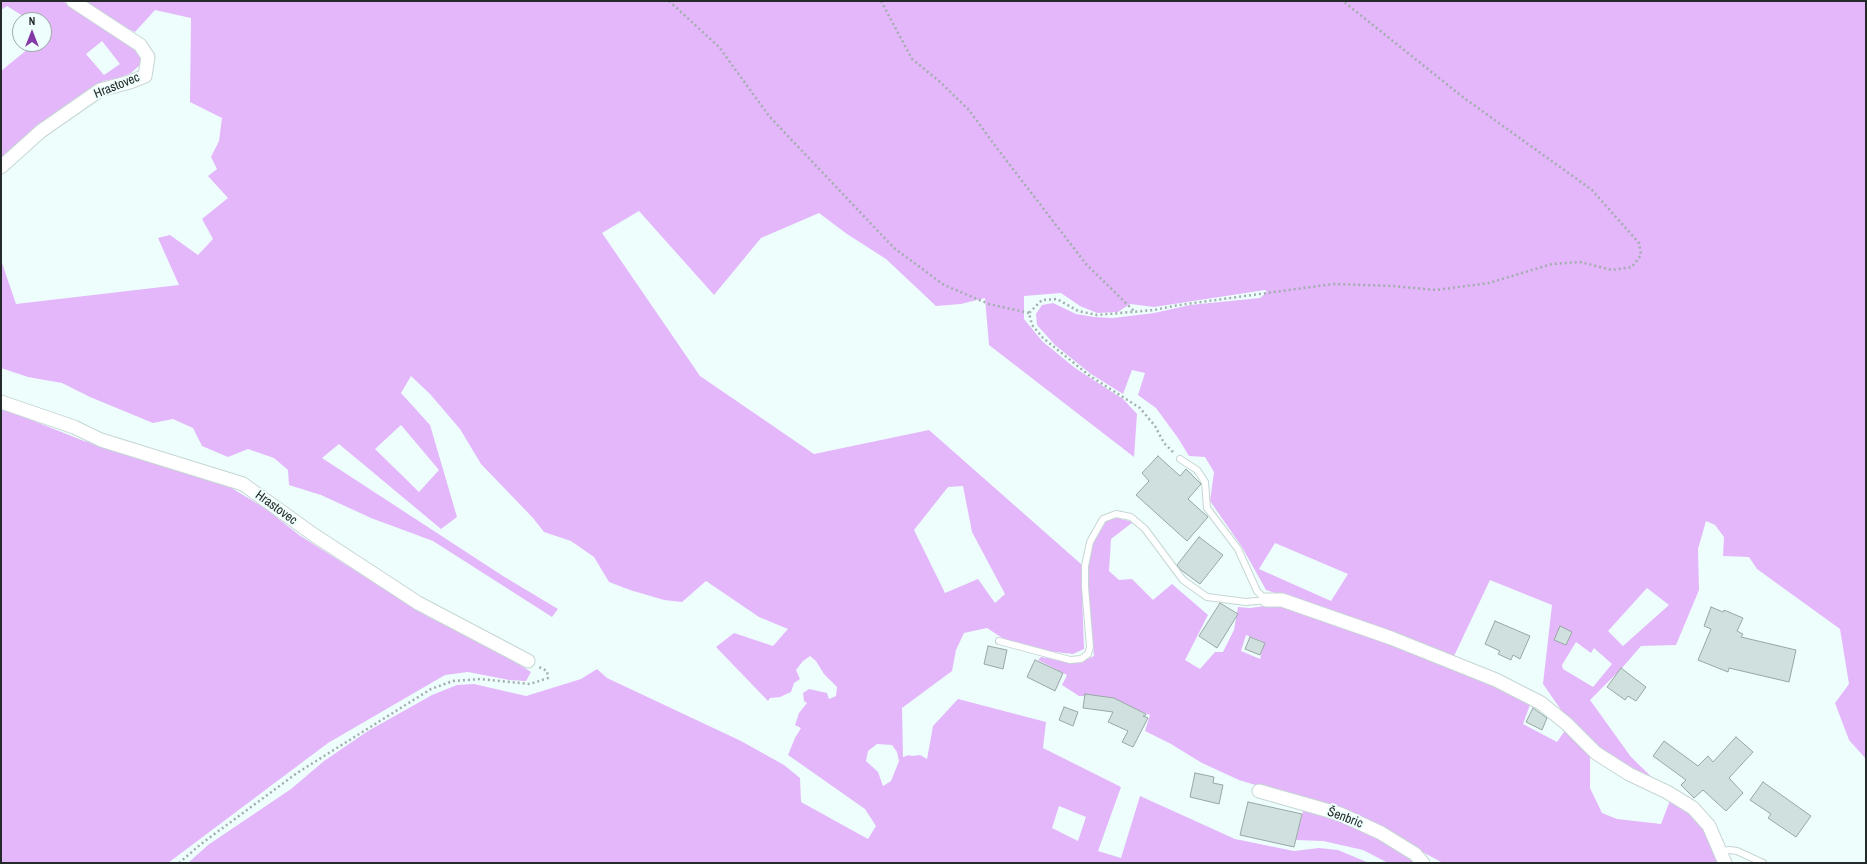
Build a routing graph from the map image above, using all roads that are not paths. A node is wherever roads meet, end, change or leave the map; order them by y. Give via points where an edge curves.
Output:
1 (72, 1) edge
2 (1, 167) edge
3 (1, 402) edge
4 (1180, 459) road end
5 (1266, 600) junction
6 (999, 641) dead end
7 (528, 661) road end
8 (1259, 791) dead end
9 (1722, 857) edge
10 (1423, 863) edge
11 (1763, 863) edge

1 - 2 street, Hrastovec via 140,44 148,57 145,76 100,90 41,131
3 - 7 street, Hrastovec via 74,427 101,440 243,484 314,535 418,603
4 - 5 lane via 1197,470 1205,482 1207,508 1238,549 1257,591
5 - 6 lane via 1246,602 1207,597 1183,580 1145,529 1131,517 1116,514 1103,519 1090,542 1085,566 1084,587 1090,647 1088,654 1082,659 1070,660
5 - 9 street via 1282,600 1391,638 1496,680 1541,704 1596,753 1693,808 1709,826
8 - 10 street, Šenbric via 1340,814 1381,833 1415,854
9 - 11 lane via 1730,850 1737,851

